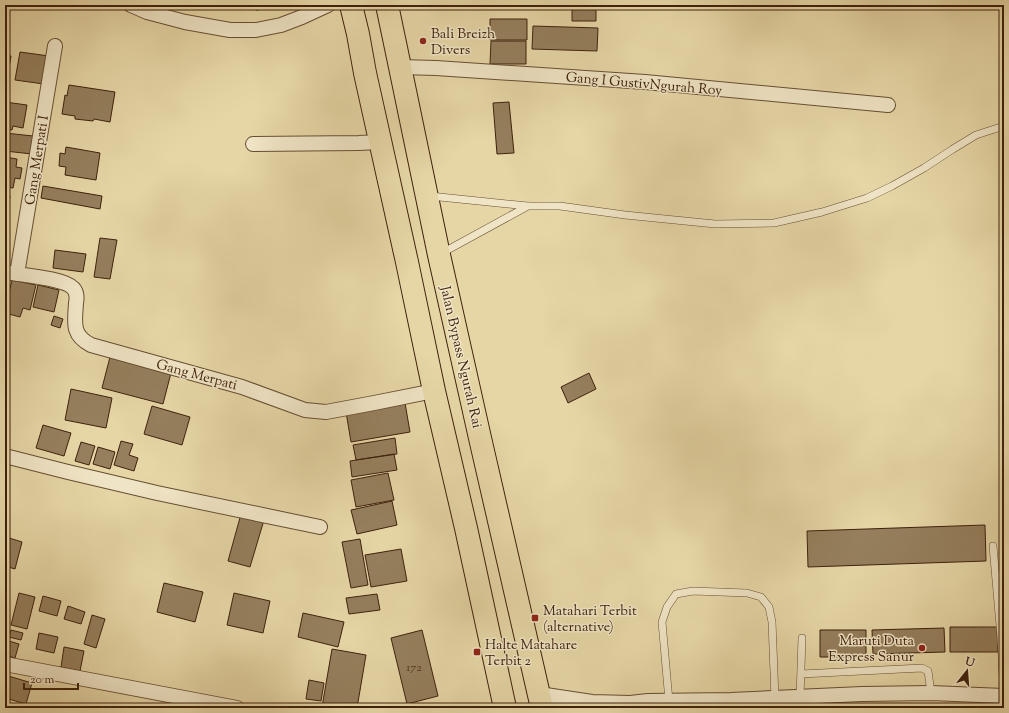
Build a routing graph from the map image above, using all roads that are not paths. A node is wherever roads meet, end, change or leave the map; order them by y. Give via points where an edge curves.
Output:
1 (131, 5) edge
2 (328, 5) edge
3 (351, 5) edge
4 (388, 5) edge
5 (54, 46) dead end
6 (400, 68) junction
7 (888, 105) dead end
8 (1004, 126) edge
9 (380, 142) junction
10 (253, 144) dead end
11 (426, 195) junction
12 (528, 206) junction
13 (439, 255) junction
14 (11, 273) edge
15 (434, 391) junction
16 (5, 456) edge
17 (320, 527) dead end
18 (993, 546) dead end
19 (802, 638) dead end
20 (5, 664) edge
21 (801, 674) junction
22 (931, 693) junction
23 (800, 696) junction
24 (1004, 696) edge
25 (774, 698) junction
26 (669, 701) junction
27 (592, 702) junction
28 (538, 704) edge
29 (237, 708) edge
30 (505, 708) edge
31 (579, 708) edge

1 - 2 street via 185,22 230,30 256,30 280,25
3 - 9 highway
4 - 6 highway, Jalan Bypass Ngurah Rai
5 - 14 street, Gang Merpati I
6 - 7 street, Gang I GustivNgurah Roy via 436,68 645,82
6 - 11 highway, Jalan Bypass Ngurah Rai
8 - 12 lane via 976,135 924,168 867,198 774,223 715,224 560,206
9 - 10 street
9 - 15 highway
11 - 12 lane
11 - 13 highway, Jalan Bypass Ngurah Rai
12 - 13 lane
13 - 28 highway, Jalan Bypass Ngurah Rai
14 - 15 street, Gang Merpati via 64,282 74,288 77,295 74,322 84,341 97,347 242,387 305,410 326,412
15 - 30 highway
16 - 17 street via 157,493
18 - 24 lane
19 - 21 lane
20 - 29 street
21 - 22 lane via 922,668 928,671
21 - 23 lane
22 - 23 street
22 - 24 street
23 - 25 street
25 - 26 street
25 - 26 lane via 772,622 768,607 761,597 747,593 693,591 676,594 667,607 662,622
26 - 27 street
27 - 28 street
27 - 31 street

